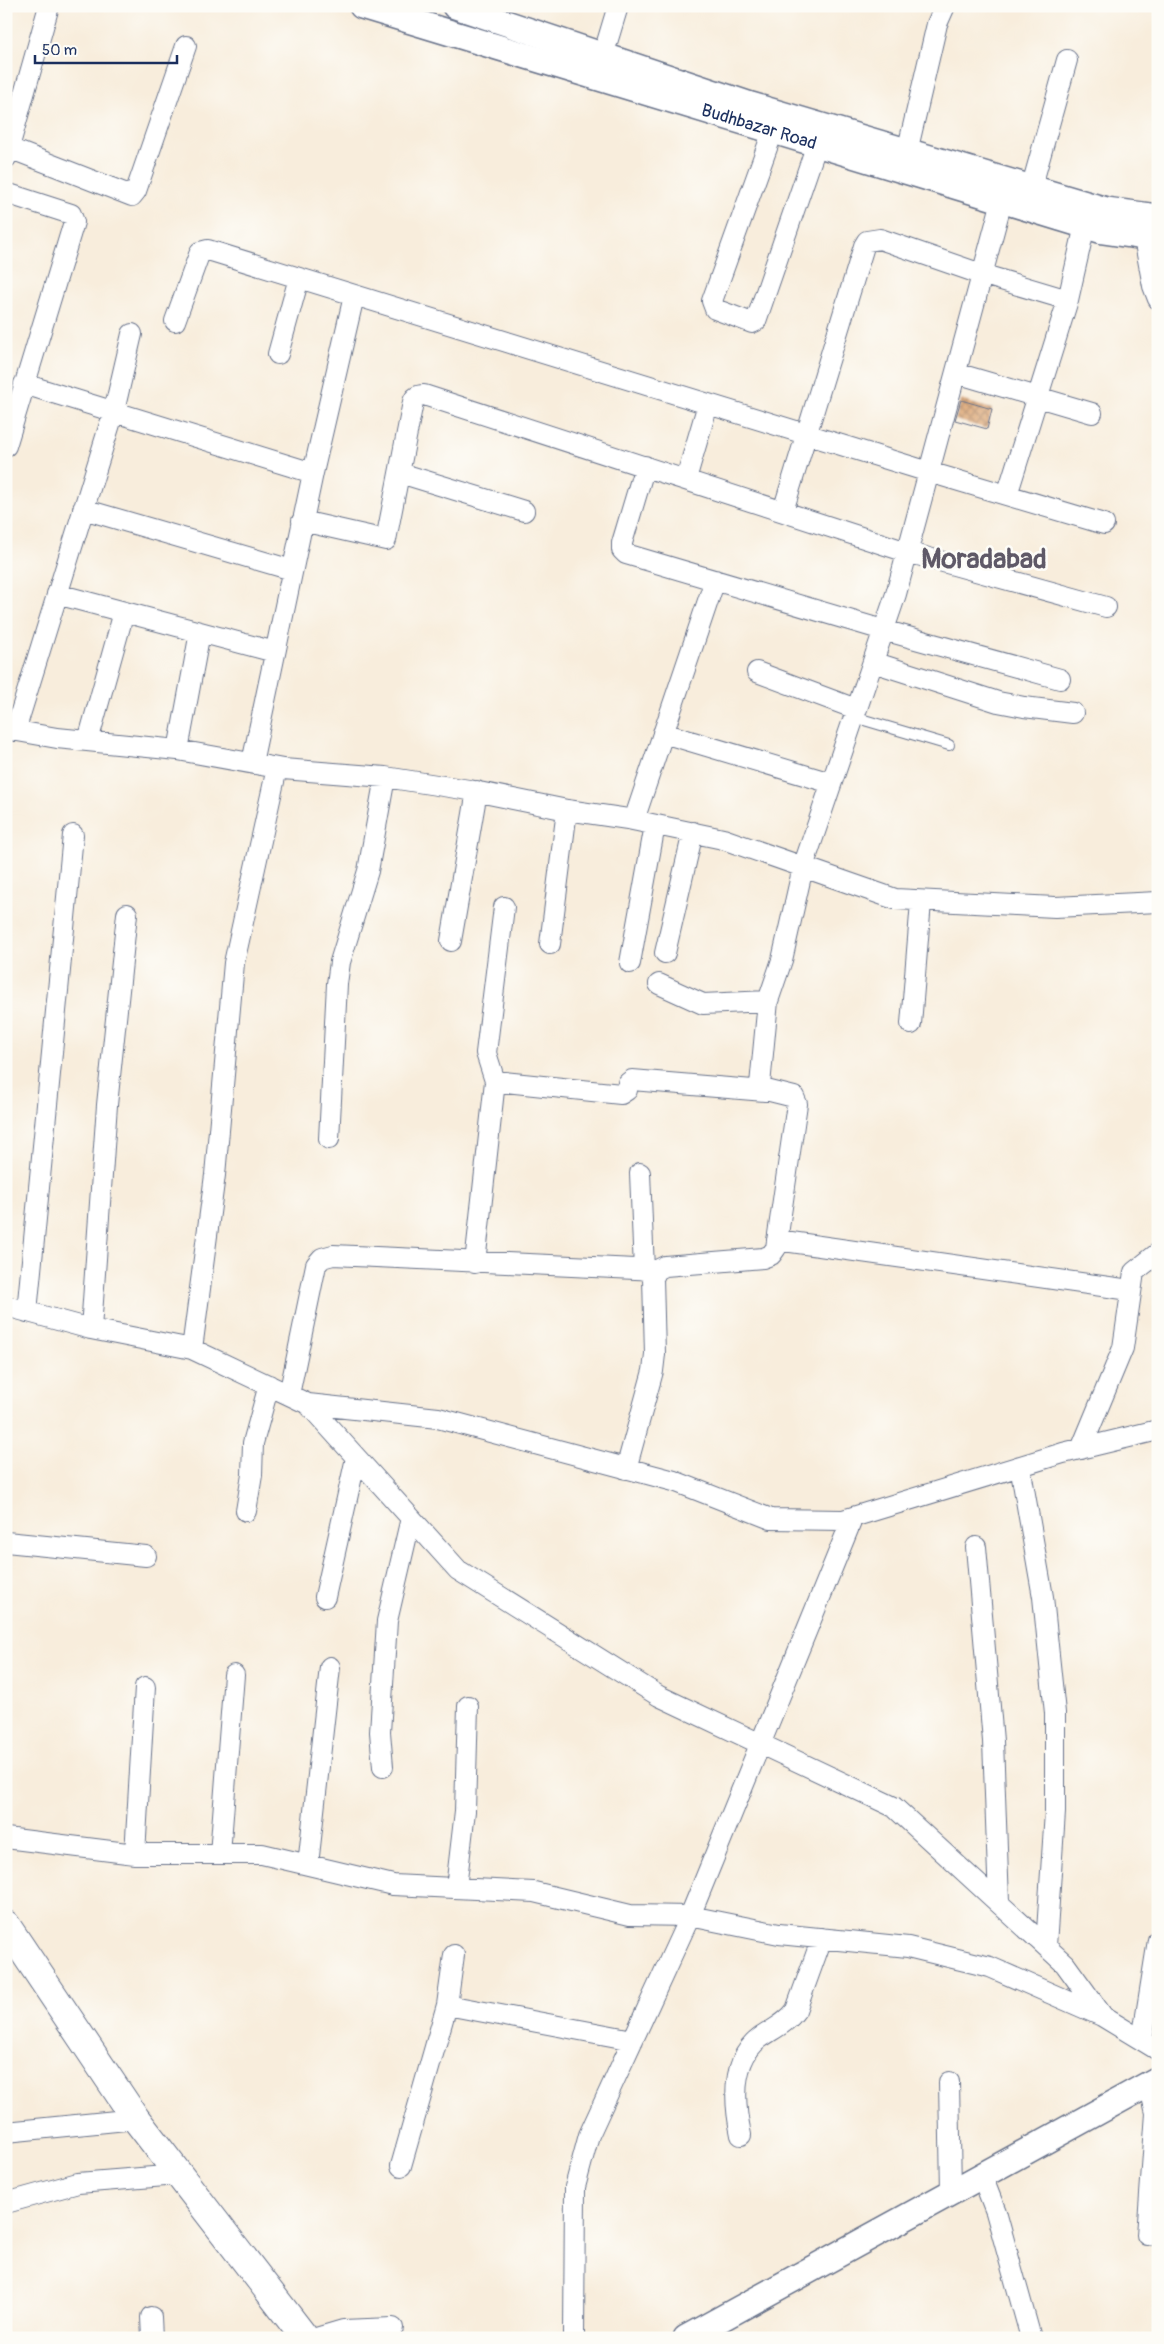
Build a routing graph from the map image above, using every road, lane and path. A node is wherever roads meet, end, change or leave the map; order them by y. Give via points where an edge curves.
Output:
1 (49, 6) edge
2 (362, 6) edge
3 (455, 6) edge
4 (618, 6) edge
5 (945, 6) edge
6 (431, 16) edge
7 (186, 46) dead end
8 (1067, 60) dead end
9 (600, 66) junction
10 (774, 131) junction
11 (817, 144) junction
12 (8, 153) edge
13 (913, 160) junction
14 (1031, 189) junction
15 (1005, 191) junction
16 (6, 193) edge
17 (1158, 217) edge
18 (1098, 222) junction
19 (1151, 238) edge
20 (981, 274) junction
21 (299, 278) junction
22 (354, 296) junction
23 (1158, 299) edge
24 (1068, 300) junction
25 (175, 321) dead end
26 (132, 334) dead end
27 (278, 354) dead end
28 (956, 373) junction
29 (17, 392) edge
30 (1036, 397) junction
31 (708, 404) junction
32 (114, 411) junction
33 (1092, 413) dead end
34 (808, 434) junction
35 (6, 446) edge
36 (645, 466) junction
37 (929, 472) junction
38 (313, 473) junction
39 (400, 473) junction
40 (686, 479) junction
41 (1007, 495) junction
42 (84, 510) junction
43 (524, 510) dead end
44 (783, 511) junction
45 (302, 521) junction
46 (1104, 524) dead end
47 (907, 552) junction
48 (292, 570) junction
49 (715, 580) junction
50 (57, 594) junction
51 (1106, 606) dead end
52 (124, 612) junction
53 (883, 630) junction
54 (200, 632) junction
55 (275, 652) junction
56 (872, 662) junction
57 (757, 672) dead end
58 (1060, 679) dead end
59 (1073, 712) dead end
60 (855, 713) junction
61 (11, 730) edge
62 (664, 733) junction
63 (88, 741) junction
64 (949, 746) dead end
65 (178, 750) junction
66 (252, 763) junction
67 (277, 768) junction
68 (385, 777) junction
69 (831, 783) junction
70 (477, 792) junction
71 (567, 810) junction
72 (634, 820) junction
73 (655, 825) junction
74 (693, 832) junction
75 (73, 835) dead end
76 (803, 867) junction
77 (921, 902) junction
78 (1158, 902) edge
79 (504, 907) dead end
80 (127, 914) dead end
81 (451, 942) dead end
82 (550, 944) dead end
83 (665, 953) dead end
84 (630, 963) dead end
85 (659, 984) dead end
86 (768, 1000) junction
87 (911, 1024) dead end
88 (495, 1081) junction
89 (765, 1092) junction
90 (329, 1139) dead end
91 (640, 1173) dead end
92 (777, 1240) junction
93 (1158, 1254) edge
94 (476, 1263) junction
95 (651, 1270) junction
96 (1130, 1290) junction
97 (6, 1306) edge
98 (27, 1312) junction
99 (91, 1329) junction
100 (192, 1349) junction
101 (269, 1385) junction
102 (289, 1395) junction
103 (308, 1404) junction
104 (1158, 1430) edge
105 (1081, 1449) junction
106 (356, 1458) junction
107 (1020, 1466) junction
108 (626, 1469) junction
109 (246, 1511) dead end
110 (853, 1517) junction
111 (411, 1518) junction
112 (6, 1542) edge
113 (976, 1547) dead end
114 (146, 1556) dead end
115 (326, 1597) dead end
116 (330, 1667) dead end
117 (234, 1675) dead end
118 (145, 1687) dead end
119 (468, 1706) dead end
120 (761, 1744) junction
121 (383, 1767) dead end
122 (6, 1838) edge
123 (135, 1854) junction
124 (220, 1854) junction
125 (308, 1865) junction
126 (456, 1888) junction
127 (998, 1902) junction
128 (690, 1916) junction
129 (6, 1925) edge
130 (822, 1938) junction
131 (1158, 1940) edge
132 (1046, 1946) junction
133 (454, 1955) dead end
134 (447, 2005) junction
135 (1102, 2016) junction
136 (633, 2040) junction
137 (1150, 2045) edge
138 (949, 2082) dead end
139 (1153, 2082) edge
140 (136, 2120) junction
141 (6, 2132) edge
142 (741, 2135) dead end
143 (401, 2166) dead end
144 (178, 2175) junction
145 (982, 2176) junction
146 (951, 2191) junction
147 (6, 2203) edge
148 (1147, 2236) dead end
149 (151, 2317) dead end
150 (393, 2328) dead end
151 (152, 2338) edge
152 (305, 2338) edge
153 (316, 2338) edge
154 (574, 2338) edge
155 (686, 2338) edge
156 (1031, 2338) edge

1 - 12 street
2 - 6 street, Budhbazar Road
3 - 9 street, Budhbazar Road
4 - 9 street
5 - 13 street via 937,24
6 - 9 street, Budhbazar Road
7 - 12 street via 132,196
8 - 14 street
9 - 10 street, Budhbazar Road
9 - 13 street, Budhbazar Road via 751,106
10 - 11 street, Budhbazar Road
10 - 11 street via 712,300 715,309 752,322 756,321
11 - 13 street, Budhbazar Road
13 - 15 street, Budhbazar Road
14 - 15 street, Budhbazar Road
14 - 18 street, Budhbazar Road
15 - 18 street, Budhbazar Road
15 - 20 street
16 - 29 street via 71,214 74,218
17 - 18 street, Budhbazar Road
18 - 19 street, Budhbazar Road
18 - 24 street
19 - 23 street via 1153,286
20 - 24 street
20 - 28 street
20 - 34 street via 880,239 867,241
21 - 22 street
21 - 25 street via 204,250 200,252
21 - 27 street
22 - 31 street
22 - 38 street
24 - 30 street
26 - 32 street
28 - 30 street
28 - 37 street
29 - 32 street
29 - 35 street
30 - 33 street
30 - 41 street
31 - 34 street
31 - 40 street
32 - 38 street
32 - 42 street
34 - 37 street
34 - 44 street
36 - 39 street via 419,395 413,402
36 - 40 street
36 - 49 street via 622,550 626,554
37 - 41 street
37 - 47 street
38 - 45 street
39 - 43 street
39 - 45 street via 386,540
40 - 44 street
41 - 46 street
42 - 48 street
42 - 50 street
44 - 47 street
45 - 48 street
47 - 51 street
47 - 53 street
48 - 55 street
49 - 53 street
49 - 62 street
50 - 52 street
50 - 61 street
52 - 54 street
52 - 63 street
53 - 56 street
53 - 58 street
54 - 55 street
54 - 65 street
55 - 66 street
56 - 59 street via 998,702
56 - 60 street
57 - 60 street
60 - 64 lane
60 - 69 street
61 - 63 street
62 - 69 street
62 - 72 street
63 - 65 street
65 - 66 street
66 - 67 street
67 - 68 street
67 - 100 street via 234,963 215,1175
68 - 70 street
68 - 90 street via 368,871 340,962
69 - 76 street
70 - 71 street
70 - 81 street
71 - 72 street
71 - 82 street
72 - 73 street
73 - 74 street
73 - 84 street
74 - 76 street
74 - 83 street
75 - 98 street
76 - 77 street via 895,899
76 - 86 street via 782,960
77 - 78 street via 1055,907
77 - 87 street
79 - 88 street via 486,1053
80 - 99 street via 107,1105
85 - 86 street via 704,1004
86 - 89 street via 760,1085
88 - 89 street via 621,1094 632,1080
88 - 94 street
89 - 92 street via 794,1097 797,1104
91 - 95 street
92 - 95 street via 772,1255 763,1258
92 - 96 street
93 - 96 street via 1134,1272
94 - 95 street
94 - 102 street via 333,1255 322,1258 316,1265
95 - 108 street via 653,1371
96 - 105 street via 1123,1348
97 - 98 street
98 - 99 street
99 - 100 street
100 - 101 street
101 - 102 street
101 - 109 street via 253,1443
102 - 103 street
103 - 106 street
103 - 108 street via 438,1418
104 - 105 street
105 - 107 street
106 - 111 street
106 - 115 street
107 - 110 street
107 - 132 street via 1042,1597 1055,1713 1055,1812
108 - 110 street via 674,1481 771,1519 843,1520
110 - 120 street
111 - 120 street via 458,1570 541,1624 659,1696
111 - 121 street via 387,1621 380,1732
112 - 114 street
113 - 127 street via 993,1741
116 - 125 street
117 - 124 street
118 - 123 street
119 - 126 street via 464,1811
120 - 127 street via 894,1807
120 - 128 street
122 - 123 street
123 - 124 street
124 - 125 street via 262,1854
125 - 126 street via 392,1885
126 - 128 street via 534,1892 630,1915
127 - 132 street
128 - 130 street via 779,1934
128 - 136 street
129 - 140 main road
130 - 135 street via 908,1947 990,1967
130 - 142 street via 796,2010 789,2020 752,2045 741,2061 736,2096
131 - 137 street
132 - 135 street via 1065,1964
133 - 134 street
134 - 136 street
134 - 143 street
135 - 137 street
136 - 154 street via 588,2136 575,2187
138 - 146 street
139 - 145 street
139 - 148 street via 1156,2114
140 - 141 street
140 - 144 main road
144 - 147 street via 78,2184
144 - 152 main road
145 - 146 street
145 - 156 street via 996,2212
146 - 155 street
149 - 151 street
150 - 153 street via 343,2330

